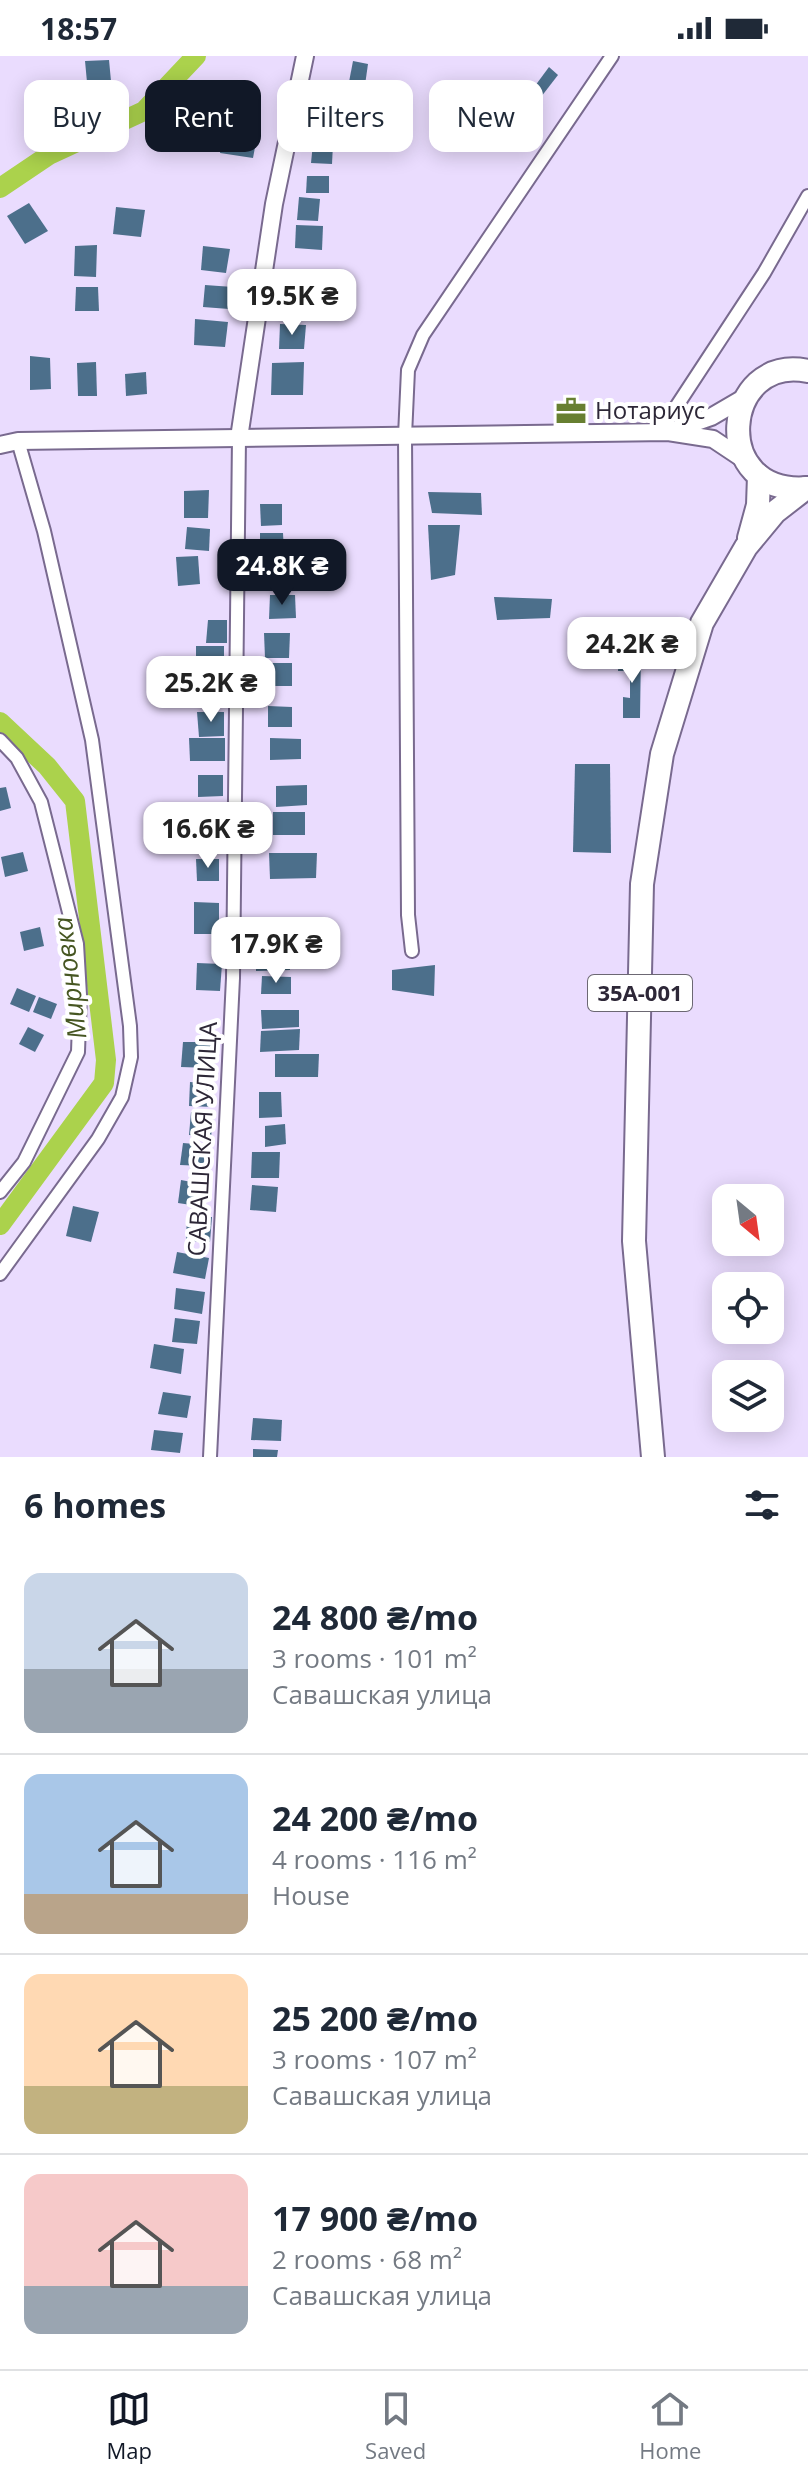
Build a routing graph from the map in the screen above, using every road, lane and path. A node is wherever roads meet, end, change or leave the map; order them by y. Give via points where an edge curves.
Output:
1 (305, 56) edge
2 (612, 56) edge
3 (808, 196) edge
4 (808, 356) edge
5 (779, 371) junction
6 (808, 371) edge
7 (747, 396) junction
8 (663, 432) junction
9 (405, 436) junction
10 (239, 438) junction
11 (18, 441) junction
12 (0, 445) edge
13 (752, 469) junction
14 (807, 488) edge
15 (746, 547) junction
16 (0, 740) edge
17 (412, 951) dead end
18 (0, 1192) edge
19 (0, 1274) edge
20 (210, 1457) edge
21 (653, 1457) edge

1 - 10 main road via 274,204
2 - 9 street via 423,335 408,370
3 - 8 street
4 - 5 street
5 - 6 highway
5 - 7 highway
7 - 8 main road via 711,417
7 - 13 highway, 35А-001 via 736,428
8 - 9 main road
8 - 13 main road via 713,439
9 - 10 main road
9 - 17 street
10 - 11 main road
10 - 20 street, САВАШСКАЯ УЛИЦА via 233,978
11 - 12 main road
11 - 19 street via 92,740 131,1057 122,1097 98,1139
13 - 14 highway, 35А-001 via 781,487
13 - 15 highway, 35А-001 via 758,505
14 - 15 highway, 35А-001 via 775,512
15 - 21 highway, 35А-001 via 702,623 662,754 642,884 634,1241
16 - 18 street via 17,758 41,802 77,944 80,995 78,1052 24,1162

